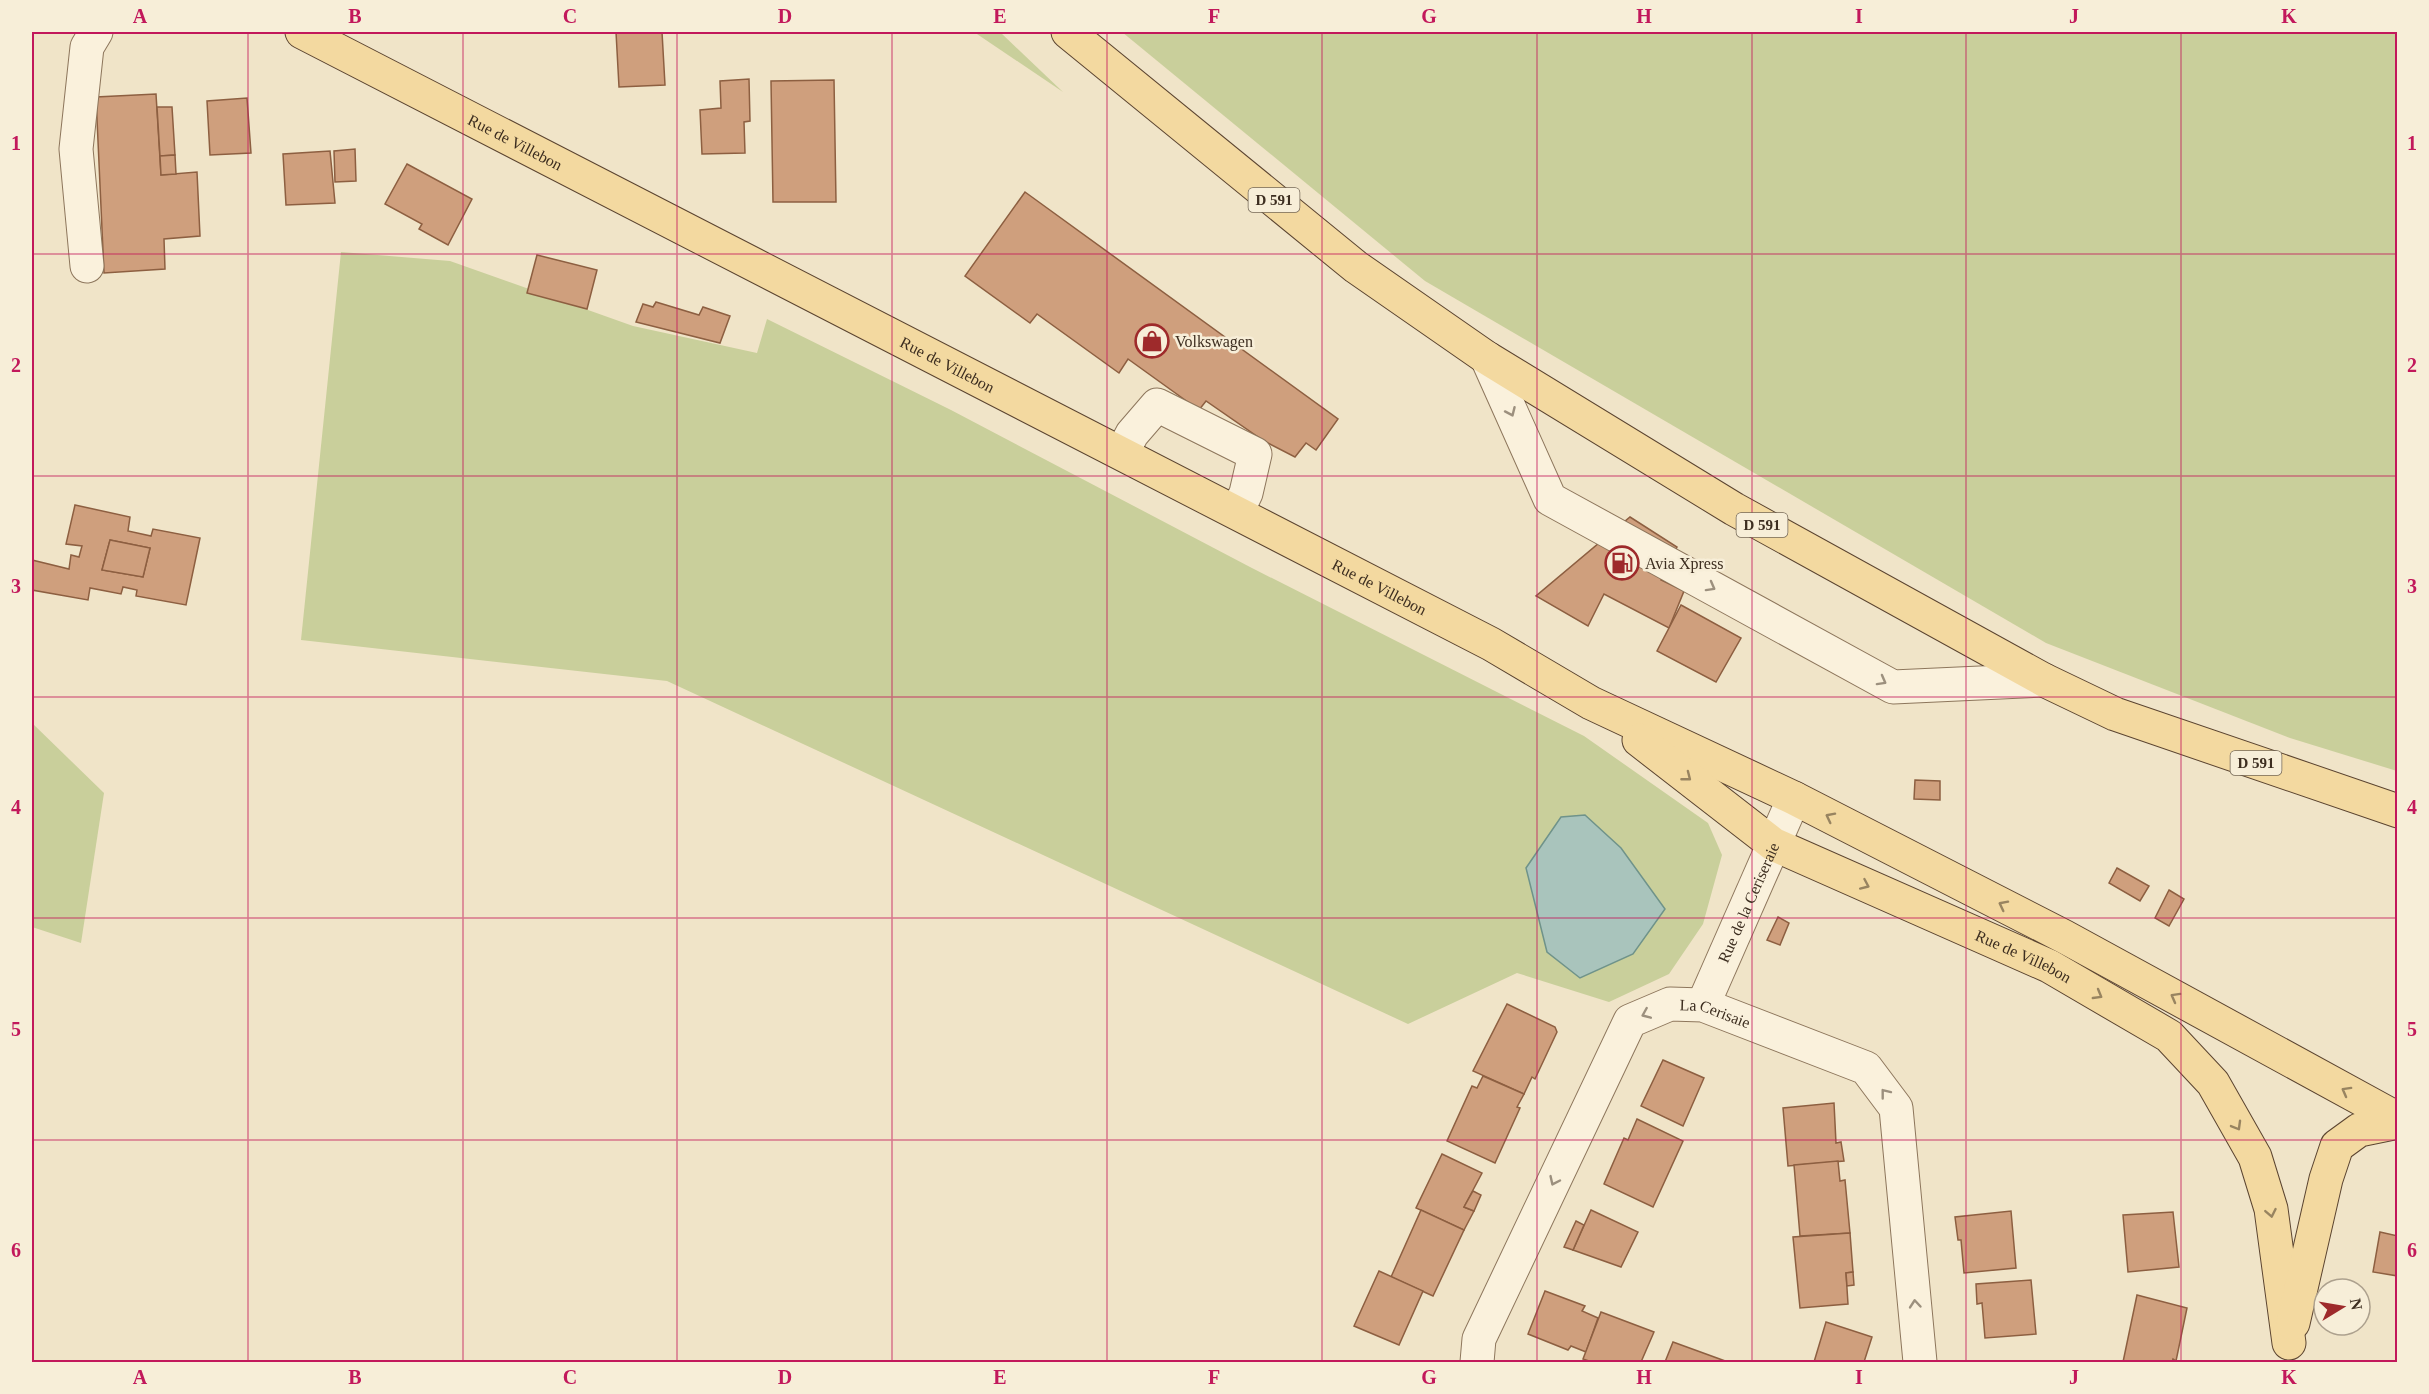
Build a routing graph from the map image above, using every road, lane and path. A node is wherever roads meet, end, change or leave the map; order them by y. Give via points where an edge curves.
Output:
1 (96, 32) edge
2 (302, 32) edge
3 (1068, 32) edge
4 (87, 266) dead end
5 (1487, 358) junction
6 (1122, 453) junction
7 (1237, 512) junction
8 (2044, 680) junction
9 (1591, 703) junction
10 (1794, 798) junction
11 (2397, 812) edge
12 (1773, 844) junction
13 (1703, 1005) junction
14 (2397, 1121) edge
15 (2287, 1353) edge
16 (1478, 1362) edge
17 (1920, 1362) edge

1 - 4 street via 87,47 76,149
2 - 6 main road, Rue de Villebon
3 - 5 main road, D 591 via 1356,267
5 - 8 main road, D 591 via 1734,510
5 -> 8 street via 1550,498 1893,687
6 - 7 main road, Rue de Villebon
6 - 7 street via 1132,434 1157,405 1255,454
7 - 9 main road, Rue de Villebon via 1491,644
8 - 11 main road, D 591 via 2115,714
9 - 10 main road, Rue de Villebon
9 -> 12 main road, Rue de Villebon
10 - 12 street, Rue de la Ceriseraie
14 -> 10 main road, Rue de Villebon via 2065,937
12 - 13 street, Rue de la Ceriseraie
12 -> 15 main road, Rue de Villebon via 2049,966 2169,1036 2213,1083 2254,1156 2271,1209
13 -> 16 street, La Cerisaie via 1670,1004 1630,1021 1479,1339
17 -> 13 street, La Cerisaie via 1896,1108 1866,1068
14 - 15 main road, Rue de Villebon via 2359,1130 2337,1146

